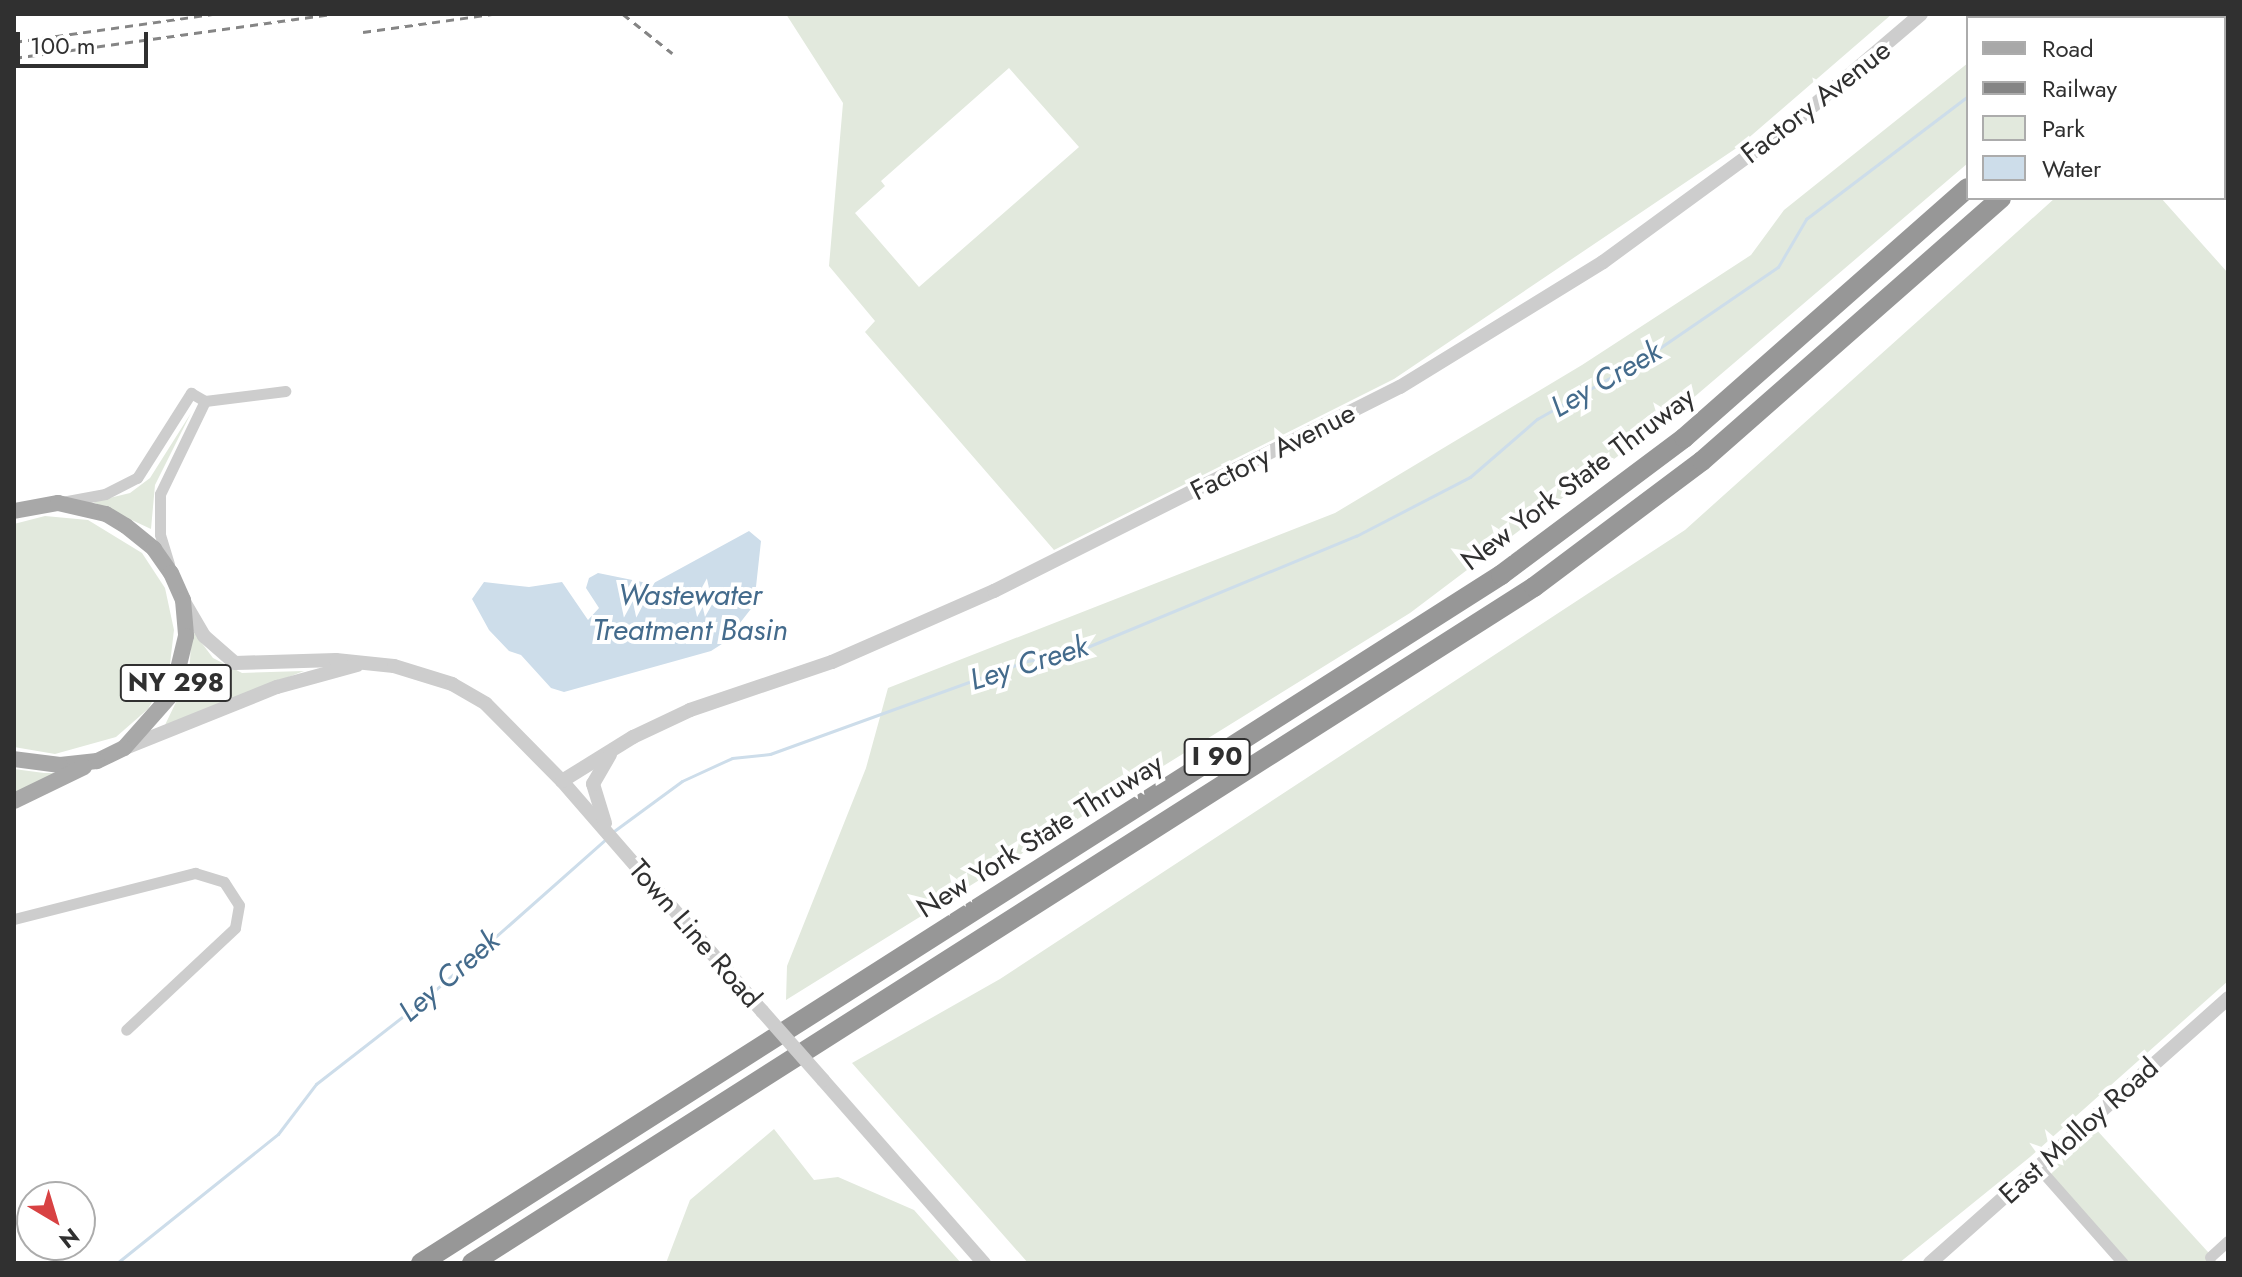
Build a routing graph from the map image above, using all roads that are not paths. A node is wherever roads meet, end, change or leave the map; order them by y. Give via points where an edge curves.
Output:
1 (1921, 14) edge
2 (1966, 190) edge
3 (1999, 200) edge
4 (285, 391) dead end
5 (205, 401) junction
6 (58, 503) junction
7 (19, 505) edge
8 (171, 573) junction
9 (183, 600) junction
10 (367, 663) junction
11 (124, 748) junction
12 (616, 748) junction
13 (14, 759) edge
14 (97, 761) junction
15 (562, 781) junction
16 (14, 801) edge
17 (600, 818) junction
18 (14, 919) edge
19 (2228, 998) edge
20 (126, 1030) dead end
21 (2038, 1167) junction
22 (2228, 1241) edge
23 (2210, 1257) dead end
24 (421, 1263) edge
25 (472, 1263) edge
26 (984, 1263) edge
27 (1930, 1263) edge
28 (2123, 1263) edge

1 - 12 street, Factory Avenue via 1793,123 1603,262 1400,387 909,630 690,710
2 - 24 highway, New York State Thruway / I 90 via 1684,438 1501,575
3 - 25 highway, New York State Thruway / I 90 via 1702,461 1534,587
4 - 5 street
5 - 6 street via 191,393 137,478 105,494
5 - 8 street via 160,494 160,534
6 - 7 main road, NY 298
6 - 8 main road, NY 298 via 106,514 126,526 154,549
8 - 9 main road, NY 298
9 - 10 street via 204,636 235,663
9 - 11 main road, NY 298 via 185,656 172,694
10 - 11 street via 277,687
10 - 15 street via 428,674 486,704
11 - 14 main road, NY 298
12 - 15 street, Factory Avenue
12 - 17 street via 593,784
13 - 14 main road via 49,765
14 - 16 main road, NY 298
15 - 17 street
17 - 26 street, Town Line Road, bridge via 625,854
18 - 20 street via 195,873 224,882 239,905 235,928
19 - 21 street, East Molloy Road
21 - 27 street, East Molloy Road
21 - 28 street
22 - 23 street

